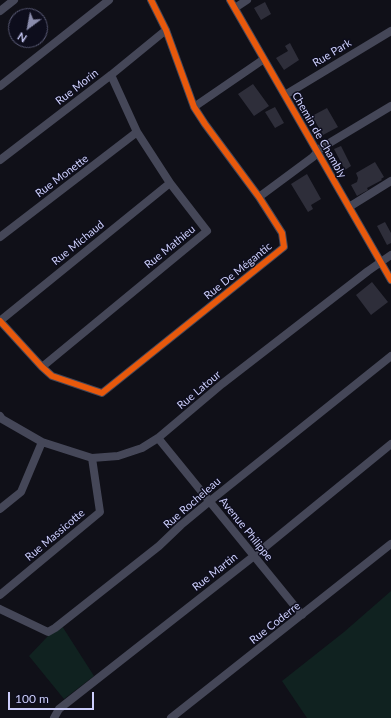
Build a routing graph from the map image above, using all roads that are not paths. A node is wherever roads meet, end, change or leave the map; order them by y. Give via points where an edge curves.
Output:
1 (14, 0) edge
2 (109, 0) edge
3 (151, 0) edge
4 (230, 0) edge
5 (247, 0) edge
6 (235, 8) junction
7 (0, 10) edge
8 (166, 30) junction
9 (391, 31) edge
10 (264, 58) junction
11 (111, 75) junction
12 (0, 86) edge
13 (285, 95) junction
14 (391, 106) edge
15 (194, 107) junction
16 (137, 132) junction
17 (317, 152) junction
18 (0, 160) edge
19 (391, 181) edge
20 (170, 183) junction
21 (259, 197) junction
22 (348, 207) junction
23 (0, 237) edge
24 (391, 255) edge
25 (381, 262) junction
26 (391, 280) edge
27 (0, 321) edge
28 (391, 356) edge
29 (42, 367) junction
30 (0, 416) edge
31 (158, 438) junction
32 (42, 442) junction
33 (391, 444) edge
34 (92, 458) junction
35 (210, 501) junction
36 (0, 509) edge
37 (391, 544) edge
38 (254, 556) junction
39 (0, 595) edge
40 (0, 609) edge
41 (302, 615) junction
42 (54, 718) edge
43 (171, 718) edge

1 - 7 street
2 - 12 street
3 - 8 street, Rue De Mégantic
4 - 6 street, Chemin de Chambly
5 - 6 street
6 - 10 street, Chemin de Chambly
8 - 11 street, Rue Morin
8 - 15 street, Rue De Mégantic
9 - 13 street, Rue Park
10 - 13 street, Chemin de Chambly
10 - 15 street
11 - 16 street, Rue Mathieu
11 - 18 street, Rue Morin
13 - 17 street, Chemin de Chambly
14 - 17 street
15 - 21 street, Rue De Mégantic
16 - 20 street, Rue Mathieu
16 - 23 street, Rue Monette
17 - 21 street
17 - 22 street, Chemin de Chambly
19 - 22 street
20 - 27 street, Rue Michaud
20 - 29 street, Rue Mathieu via 207,231
21 - 29 street, Rue De Mégantic via 282,233 284,247 102,393 52,376
22 - 25 street, Chemin de Chambly
24 - 25 street, Rue Latour
25 - 26 street, Chemin de Chambly
25 - 31 street, Rue Latour via 222,384
27 - 29 street, Rue De Mégantic
28 - 35 street, Rue Rocheleau
30 - 32 street, Rue Latour
31 - 34 street, Rue Latour via 142,448 118,456
31 - 35 street, Avenue Philippe
32 - 34 street, Rue Latour
32 - 36 street via 21,492
33 - 38 street, Rue Martin
34 - 39 street, Rue Massicotte via 100,512
35 - 38 street, Avenue Philippe
35 - 40 street, Rue Rocheleau via 159,546 48,632
37 - 41 street, Rue Coderre
38 - 41 street, Avenue Philippe
38 - 42 street, Rue Martin via 59,709
41 - 43 street, Rue Coderre

